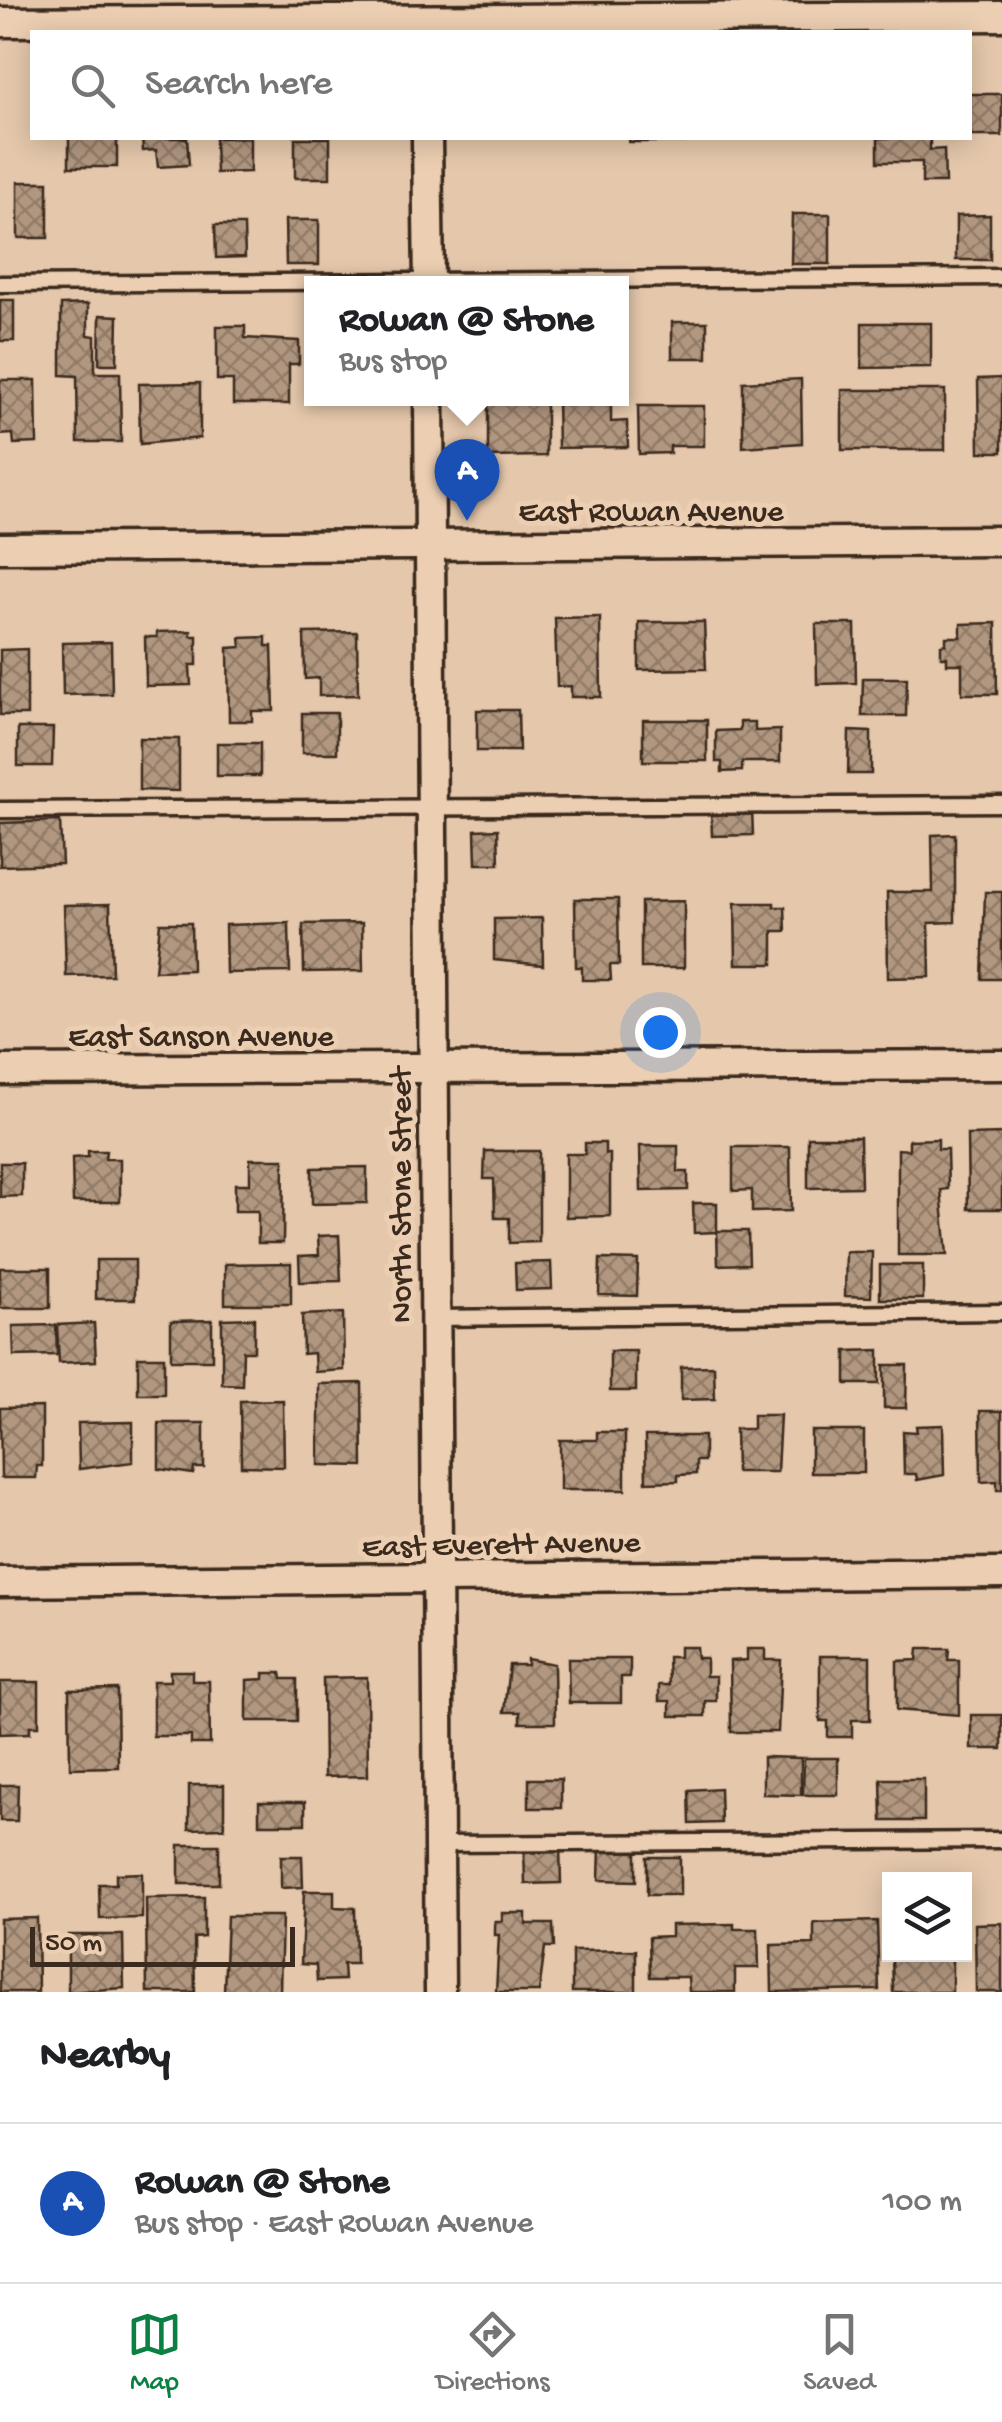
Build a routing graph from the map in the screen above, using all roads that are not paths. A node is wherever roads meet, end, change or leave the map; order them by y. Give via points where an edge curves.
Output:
1 (1002, 16) edge
2 (425, 17) edge
3 (0, 22) edge
4 (427, 140) edge
5 (429, 276) edge
6 (1002, 278) edge
7 (629, 281) edge
8 (304, 283) edge
9 (0, 284) edge
10 (429, 406) edge
11 (1002, 541) edge
12 (429, 545) junction
13 (0, 548) edge
14 (1002, 804) edge
15 (431, 808) junction
16 (0, 810) edge
17 (1002, 1065) edge
18 (433, 1067) junction
19 (0, 1070) edge
20 (1002, 1312) edge
21 (434, 1318) junction
22 (1002, 1573) edge
23 (438, 1577) junction
24 (0, 1582) edge
25 (1002, 1840) edge
26 (439, 1844) junction
27 (440, 1992) edge

1 - 2 street
2 - 3 street
4 - 5 street
6 - 7 lane
8 - 9 lane
10 - 12 street, North Stone Street
11 - 12 street, East Rowan Avenue
12 - 13 street, East Rowan Avenue
12 - 15 street, North Stone Street
14 - 15 lane
15 - 16 lane
15 - 18 street, North Stone Street
17 - 18 street, East Sanson Avenue
18 - 19 street, East Sanson Avenue
18 - 21 street, North Stone Street
20 - 21 lane
21 - 23 street, North Stone Street
22 - 23 street, East Everett Avenue
23 - 24 street, East Everett Avenue
23 - 26 street, North Stone Street
25 - 26 lane
26 - 27 street, North Stone Street

